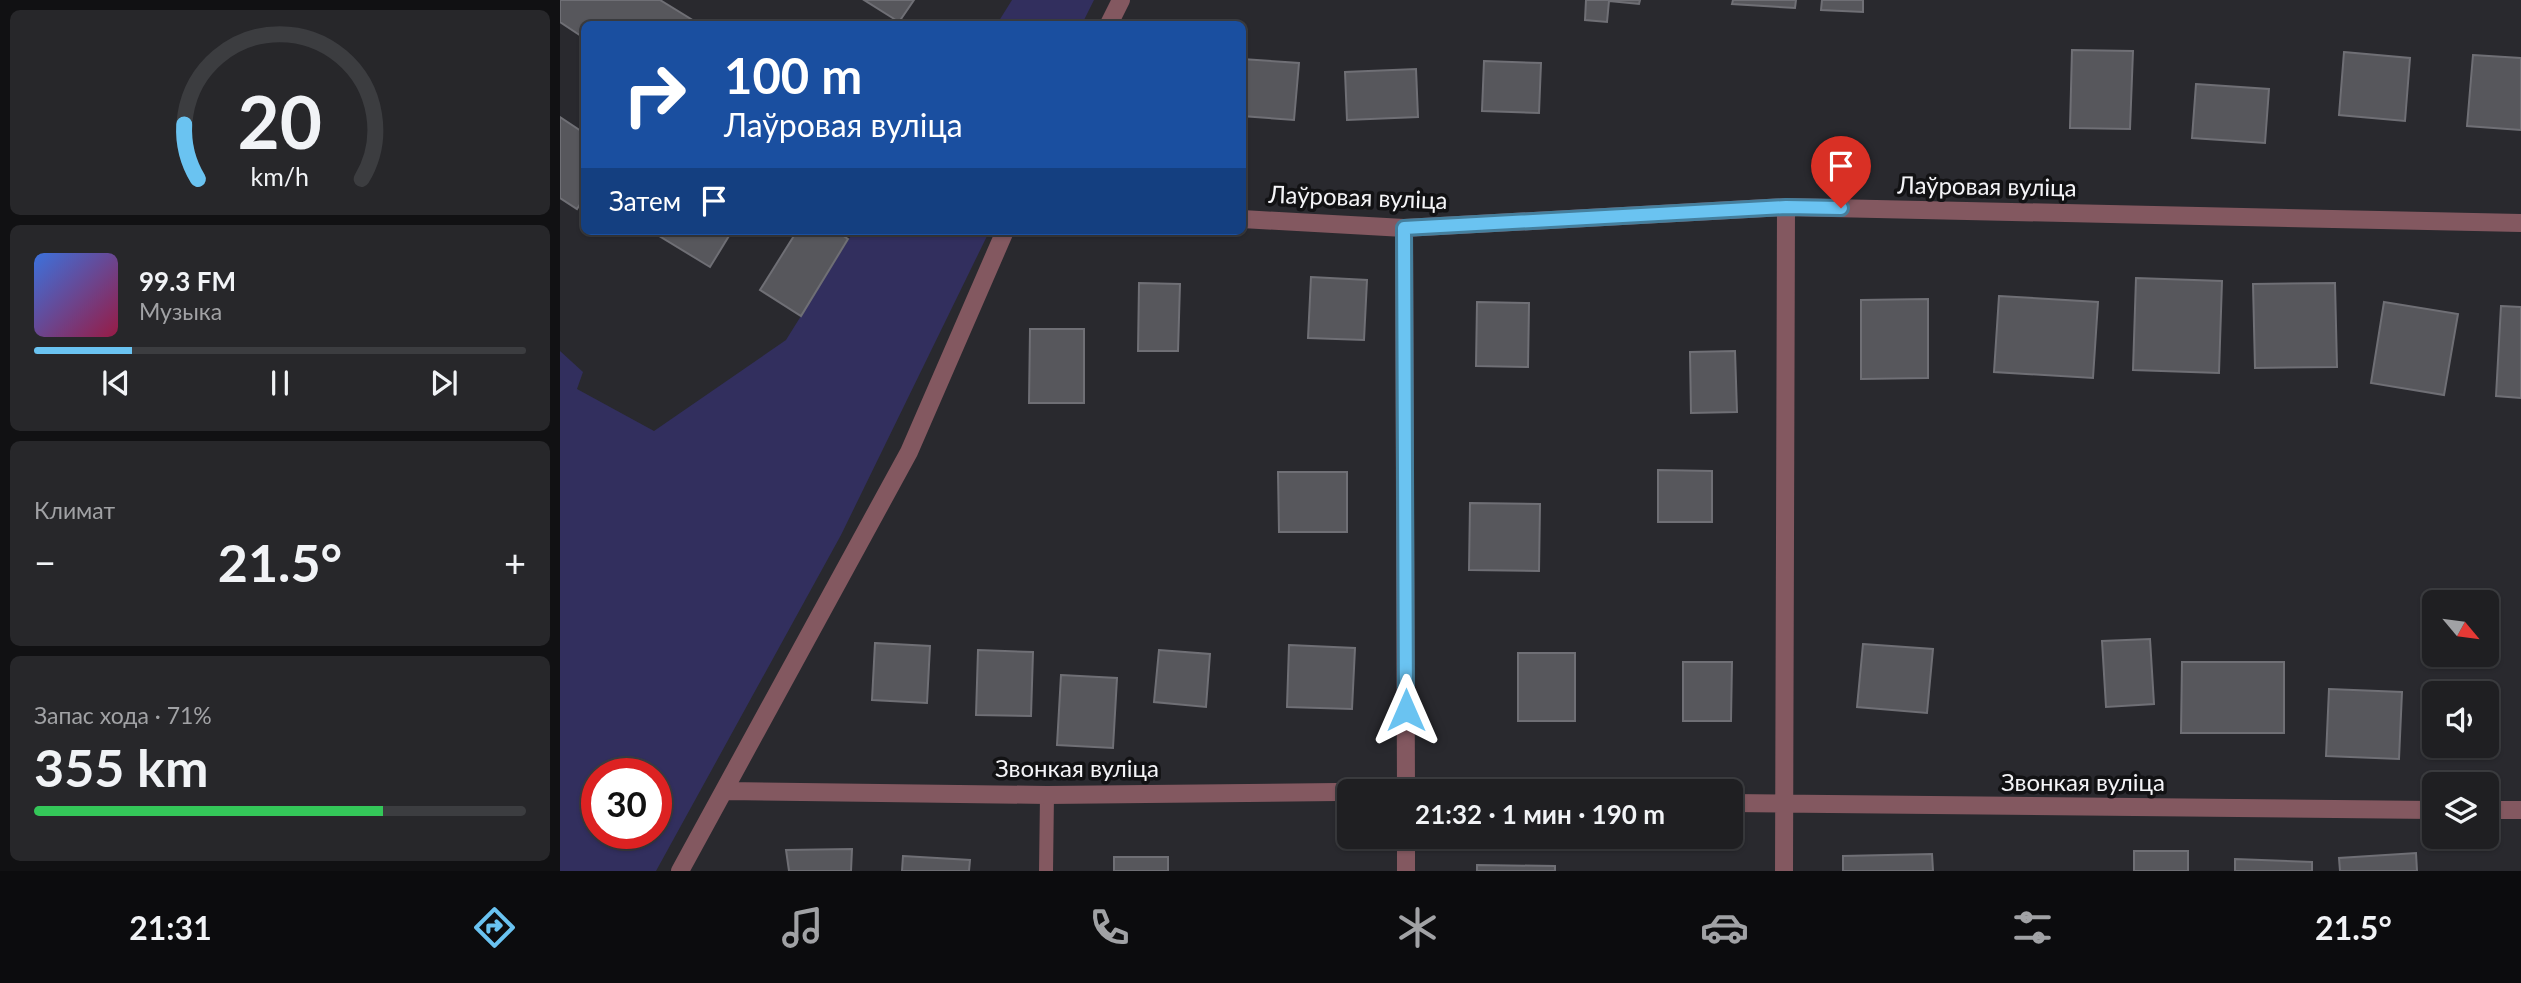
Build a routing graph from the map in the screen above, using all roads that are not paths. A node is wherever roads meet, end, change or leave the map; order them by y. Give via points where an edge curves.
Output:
1 (1121, 0) edge
2 (1110, 21) edge
3 (1786, 207) junction
4 (1246, 219) edge
5 (2521, 223) edge
6 (1404, 228) junction
7 (1003, 235) edge
8 (1406, 779) edge
9 (726, 791) junction
10 (1337, 792) edge
11 (1047, 795) junction
12 (1743, 803) edge
13 (1782, 805) junction
14 (2422, 810) edge
15 (2499, 810) edge
16 (2521, 810) edge
17 (1406, 849) edge
18 (680, 871) edge
19 (1046, 871) edge
20 (1406, 871) edge
21 (1784, 871) edge

1 - 2 street
3 - 5 street, Лаўровая вуліца
3 - 6 street, Лаўровая вуліца
3 - 13 street
4 - 6 street, Лаўровая вуліца
6 - 8 street
7 - 9 street via 909,452
9 - 11 street, Звонкая вуліца
9 - 18 street
10 - 11 street, Звонкая вуліца
11 - 19 lane
12 - 13 street, Звонкая вуліца
13 - 14 street, Звонкая вуліца
13 - 21 street
15 - 16 street
17 - 20 street

